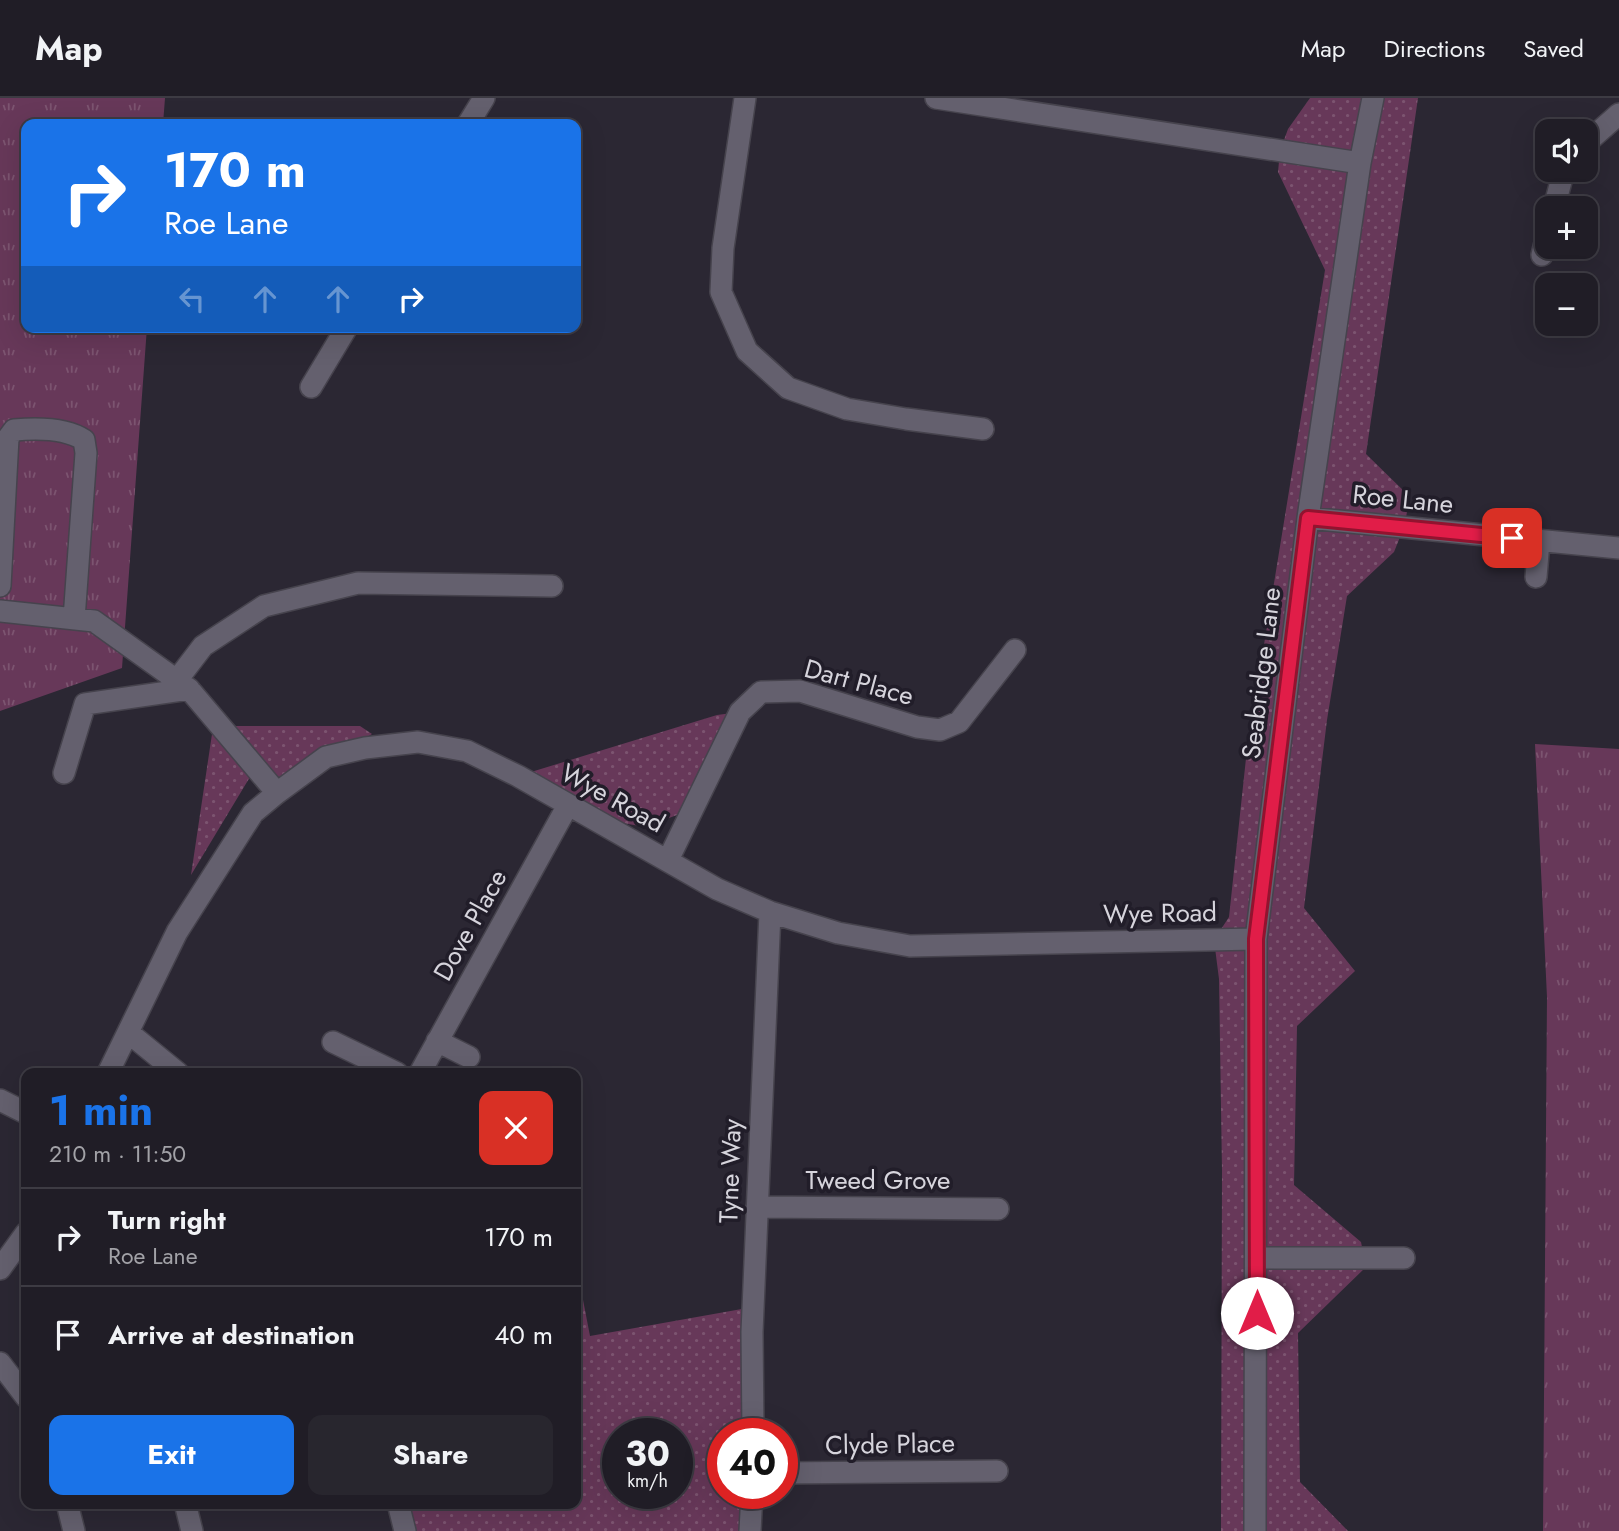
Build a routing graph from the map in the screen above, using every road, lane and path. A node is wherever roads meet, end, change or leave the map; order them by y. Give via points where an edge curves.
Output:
1 (484, 98) edge
2 (744, 98) edge
3 (936, 98) edge
4 (1373, 98) edge
5 (1616, 98) edge
6 (958, 100) edge
7 (1619, 113) edge
8 (471, 119) edge
9 (1598, 132) edge
10 (1360, 163) junction
11 (344, 333) edge
12 (312, 387) dead end
13 (983, 429) dead end
14 (1308, 518) junction
15 (1539, 541) junction
16 (1619, 548) edge
17 (1536, 577) dead end
18 (0, 586) edge
19 (552, 586) dead end
20 (0, 611) edge
21 (74, 618) junction
22 (1014, 650) dead end
23 (183, 685) junction
24 (64, 773) dead end
25 (277, 793) junction
26 (568, 806) junction
27 (668, 860) junction
28 (770, 912) junction
29 (1256, 939) junction
30 (129, 1033) junction
31 (437, 1041) junction
32 (333, 1042) dead end
33 (469, 1057) dead end
34 (111, 1068) edge
35 (172, 1068) edge
36 (387, 1068) edge
37 (423, 1068) edge
38 (0, 1100) edge
39 (21, 1110) edge
40 (757, 1207) junction
41 (998, 1209) dead end
42 (21, 1240) edge
43 (1257, 1258) junction
44 (1404, 1258) dead end
45 (0, 1269) edge
46 (0, 1363) edge
47 (21, 1390) edge
48 (753, 1418) edge
49 (998, 1471) dead end
50 (798, 1473) edge
51 (68, 1509) edge
52 (186, 1509) edge
53 (400, 1509) edge
54 (751, 1509) edge
55 (74, 1531) edge
56 (192, 1531) edge
57 (405, 1531) edge
58 (750, 1531) edge
59 (1255, 1531) edge

1 - 8 street
2 - 13 street via 721,292 747,351 788,388 847,409
3 - 6 street
4 - 10 street, Seabridge Lane
5 - 7 street
6 - 10 street
7 - 9 street
10 - 14 street, Seabridge Lane
11 - 12 street
14 - 15 street, Roe Lane
14 - 29 street, Seabridge Lane
15 - 16 street, Roe Lane
15 - 17 street
18 - 21 street via 8,439 14,430 24,429 72,433 84,440 86,453
19 - 23 street via 358,583 264,606 203,646
20 - 21 street
21 - 23 street via 94,621
22 - 27 street, Dart Place via 959,723 940,730 800,691 761,692 740,712
23 - 24 street via 85,704
23 - 25 street
25 - 26 street, Wye Road via 326,757 418,742 467,751
25 - 30 street, Wye Road via 253,813 177,932
26 - 27 street, Wye Road
26 - 31 street, Dove Place
27 - 28 street, Wye Road via 717,889
28 - 29 street, Wye Road via 838,933 910,946
28 - 40 street, Tyne Way
29 - 43 street, Seabridge Lane
30 - 34 street, Wye Road
30 - 35 street
31 - 33 street
31 - 37 street, Dove Place
32 - 36 street
38 - 39 street
40 - 41 street, Tweed Grove
40 - 48 street, Tyne Way
42 - 45 street
43 - 44 street
43 - 59 street, Seabridge Lane
46 - 47 street
49 - 50 street, Clyde Place
51 - 55 street
52 - 56 street
53 - 57 street
54 - 58 street

